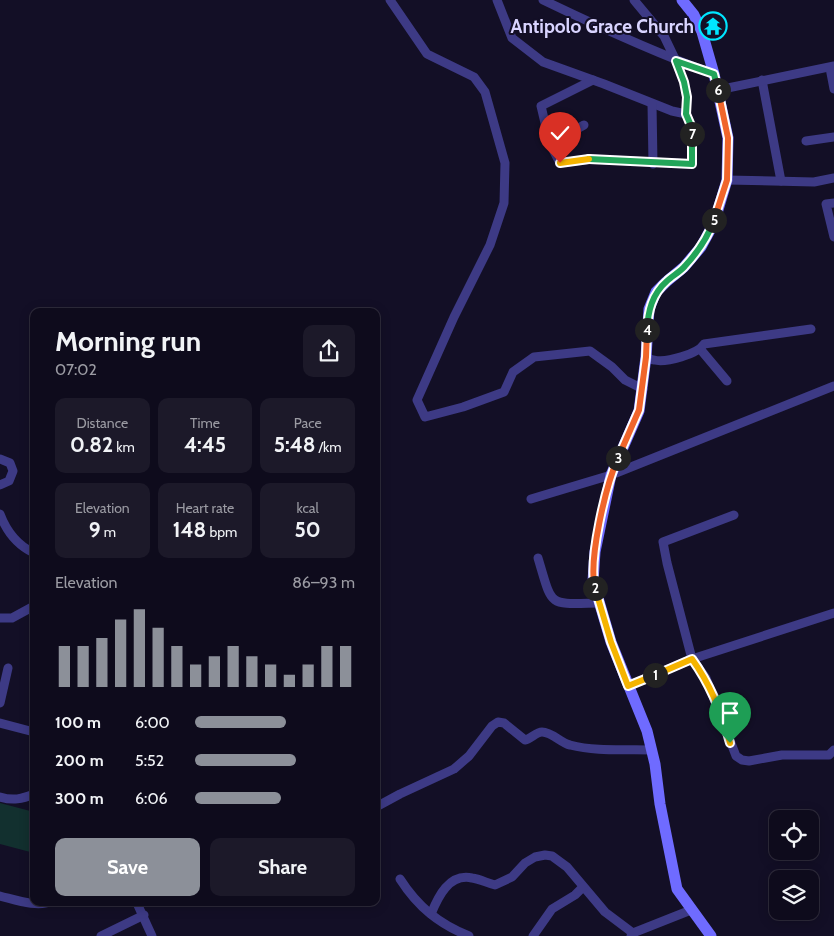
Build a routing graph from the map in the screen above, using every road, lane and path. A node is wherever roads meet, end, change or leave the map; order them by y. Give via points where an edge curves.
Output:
1 (390, 0) edge
2 (497, 0) edge
3 (543, 0) edge
4 (624, 0) edge
5 (634, 0) edge
6 (682, 0) edge
7 (644, 11) junction
8 (676, 61) junction
9 (832, 67) edge
10 (714, 74) junction
11 (593, 80) junction
12 (762, 80) junction
13 (834, 89) edge
14 (718, 90) junction
15 (652, 104) junction
16 (686, 114) junction
17 (584, 125) dead end
18 (834, 137) edge
19 (806, 141) dead end
20 (550, 144) junction
21 (653, 164) junction
22 (834, 178) edge
23 (727, 180) junction
24 (781, 181) junction
25 (834, 203) edge
26 (834, 236) edge
27 (811, 329) dead end
28 (701, 350) junction
29 (646, 357) junction
30 (727, 381) dead end
31 (834, 386) edge
32 (643, 389) junction
33 (0, 459) edge
34 (611, 474) junction
35 (0, 485) edge
36 (531, 499) dead end
37 (0, 514) edge
38 (734, 515) dead end
39 (30, 550) edge
40 (538, 558) dead end
41 (599, 603) junction
42 (30, 608) edge
43 (834, 612) edge
44 (0, 618) edge
45 (692, 659) junction
46 (8, 668) dead end
47 (628, 686) junction
48 (0, 703) edge
49 (0, 723) edge
50 (30, 731) edge
51 (652, 750) junction
52 (831, 753) edge
53 (834, 765) edge
54 (30, 796) edge
55 (0, 797) edge
56 (380, 806) edge
57 (400, 879) dead end
58 (583, 887) junction
59 (0, 896) edge
60 (30, 903) edge
61 (139, 906) edge
62 (691, 910) junction
63 (431, 914) junction
64 (144, 915) junction
65 (632, 934) edge
66 (101, 936) edge
67 (152, 936) edge
68 (469, 936) edge
69 (533, 936) edge
70 (711, 936) edge

1 - 32 street via 427,54 474,77 485,92 505,163 504,202 490,245 417,400 425,417 504,392 513,372 534,357 590,351 625,380
2 - 11 street via 512,38 544,62
3 - 8 street
4 - 7 street
5 - 7 street
6 - 10 street via 702,32
7 - 8 street via 664,36
8 - 10 street
8 - 16 street via 687,97
9 - 12 street
9 - 13 street
10 - 14 street
11 - 15 street
11 - 20 street via 541,106
12 - 14 street
12 - 24 street
14 - 23 street via 728,138
15 - 16 street
15 - 21 street
16 - 21 street via 692,128 692,164
17 - 20 street
18 - 19 street
20 - 21 street via 560,163 592,159
22 - 24 street via 814,182
23 - 24 street
23 - 29 street via 714,223 700,247 684,268 656,292 649,309
25 - 26 street via 826,204
27 - 28 street via 704,344
28 - 29 street via 673,359 656,361
28 - 30 street
29 - 32 street
31 - 34 street
32 - 34 street via 639,410
33 - 35 street via 8,462 13,471 9,481
34 - 36 street
34 - 41 street via 595,552 593,580
37 - 39 street via 5,527
38 - 45 street via 663,542
40 - 41 street via 552,599 564,604
41 - 47 street
42 - 44 street via 12,618
43 - 45 street
45 - 47 street
45 - 52 street via 706,678 736,756 749,761 782,755
46 - 48 street
47 - 51 street
49 - 50 street
51 - 56 street via 594,750 568,745 545,732 525,740 498,722 454,769
51 - 62 street via 677,889
52 - 53 street
54 - 55 street via 21,799
57 - 63 street via 412,897
58 - 63 street via 567,867 545,855 535,857 512,877 495,884 471,877 452,882 441,892
58 - 65 street via 605,912
58 - 69 street via 552,909
59 - 60 street
61 - 64 street
62 - 65 street
62 - 70 street
63 - 68 street via 441,923
64 - 66 street
64 - 67 street

